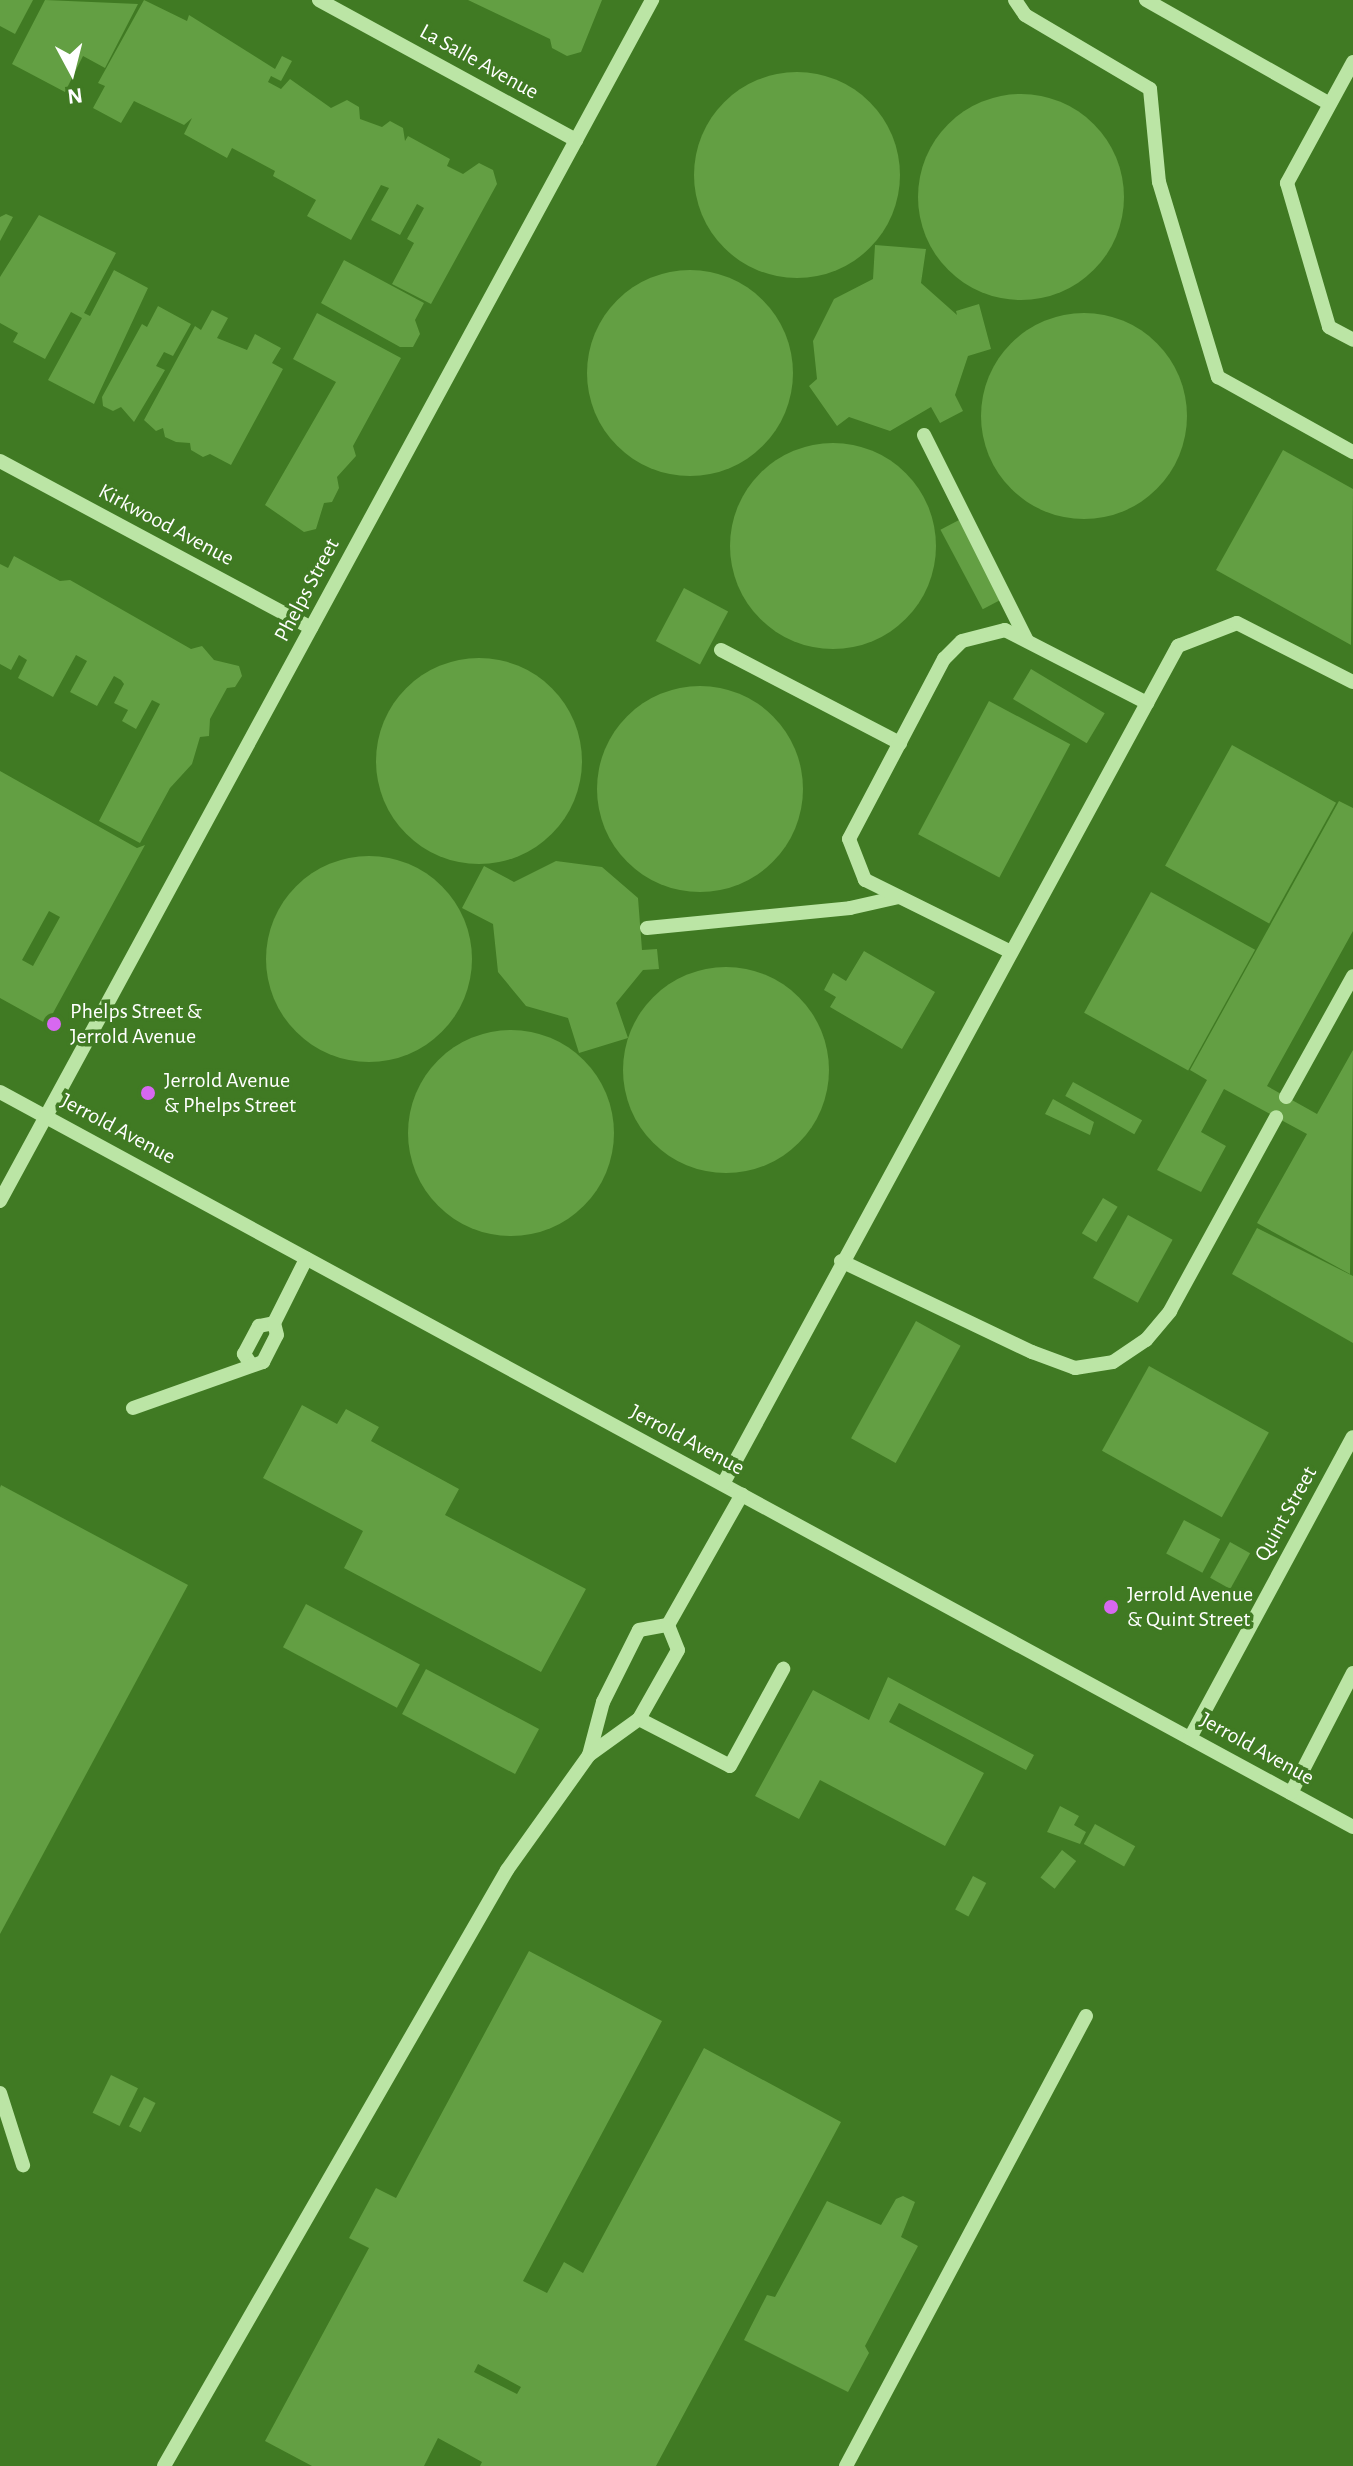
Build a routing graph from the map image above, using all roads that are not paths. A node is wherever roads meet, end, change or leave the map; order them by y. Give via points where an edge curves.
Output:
1 (319, 0) edge
2 (652, 0) edge
3 (1015, 0) edge
4 (1146, 0) edge
5 (1353, 62) edge
6 (1330, 104) junction
7 (576, 140) junction
8 (1353, 340) edge
9 (924, 435) dead end
10 (1353, 452) edge
11 (0, 461) edge
12 (311, 628) junction
13 (1028, 642) junction
14 (721, 650) dead end
15 (1353, 682) edge
16 (1147, 703) junction
17 (900, 743) junction
18 (899, 897) junction
19 (647, 928) dead end
20 (1011, 952) junction
21 (1353, 976) edge
22 (0, 1092) edge
23 (1286, 1097) dead end
24 (46, 1115) junction
25 (1276, 1117) dead end
26 (0, 1201) edge
27 (306, 1259) junction
28 (841, 1261) junction
29 (133, 1408) dead end
30 (1353, 1437) edge
31 (723, 1484) junction
32 (742, 1494) junction
33 (668, 1625) junction
34 (783, 1669) dead end
35 (1351, 1681) edge
36 (639, 1719) junction
37 (1190, 1738) junction
38 (589, 1755) junction
39 (1291, 1793) junction
40 (1353, 1827) edge
41 (1086, 2016) dead end
42 (0, 2093) edge
43 (23, 2165) dead end
44 (164, 2466) edge
45 (846, 2466) edge

1 - 7 street, La Salle Avenue
2 - 7 street, Phelps Street
3 - 10 street via 1025,15 1150,89 1159,182 1218,377
4 - 6 street
5 - 6 street
6 - 8 street via 1287,183 1329,327
7 - 12 street, Phelps Street
9 - 13 street
11 - 12 street, Kirkwood Avenue
12 - 24 street, Phelps Street
13 - 16 street
13 - 17 street via 1005,630 962,641 944,659
14 - 17 street
15 - 16 street via 1237,623 1178,646
16 - 20 street
17 - 18 street via 849,839 865,880
18 - 19 street via 850,908
18 - 20 street
20 - 28 street
21 - 23 street
22 - 24 street, Jerrold Avenue
24 - 26 street, Phelps Street
24 - 27 street, Jerrold Avenue
25 - 28 street via 1170,1311 1146,1340 1113,1362 1075,1368 1047,1358
27 - 29 street via 274,1323 277,1335 263,1362
27 - 31 street, Jerrold Avenue
28 - 31 street
30 - 37 street, Quint Street
31 - 32 street, Jerrold Avenue
32 - 33 street
32 - 37 street, Jerrold Avenue
33 - 36 street via 678,1650
33 - 38 street via 639,1630 603,1702
34 - 36 street via 730,1766
35 - 39 street
36 - 38 street
37 - 39 street, Jerrold Avenue
38 - 44 street via 507,1870
39 - 40 street, Jerrold Avenue
41 - 45 street
42 - 43 street

